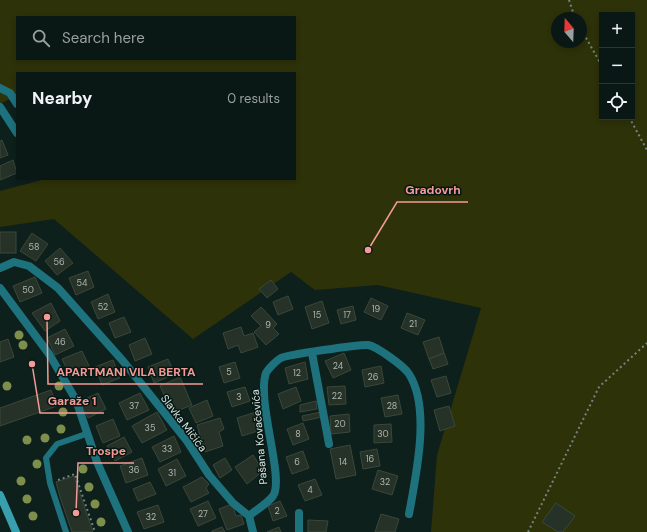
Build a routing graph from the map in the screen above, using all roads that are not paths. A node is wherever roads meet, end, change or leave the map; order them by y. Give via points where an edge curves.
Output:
1 (0, 88) edge
2 (16, 102) edge
3 (0, 107) edge
4 (16, 131) edge
5 (0, 268) edge
6 (0, 288) edge
7 (312, 353) junction
8 (86, 434) junction
9 (329, 444) dead end
10 (0, 495) edge
11 (299, 513) dead end
12 (409, 514) dead end
13 (249, 516) junction
14 (16, 532) edge
15 (66, 532) edge
16 (128, 532) edge
17 (253, 532) edge
18 (299, 532) edge

1 - 2 street via 10,93
3 - 4 street
5 - 13 street, Slavka Mičića via 14,262 29,266 58,288 187,441 209,475 233,503
6 - 8 street via 49,354 76,400
7 - 9 street
7 - 12 street, Pašana Kovačevića via 369,344 400,362 409,374 417,391 420,448
7 - 13 street, Pašana Kovačevića via 280,358 266,372 264,390 276,481 273,496
8 - 15 lane via 57,444 46,458 50,483
8 - 16 street
10 - 14 main road
11 - 18 street
13 - 17 street

